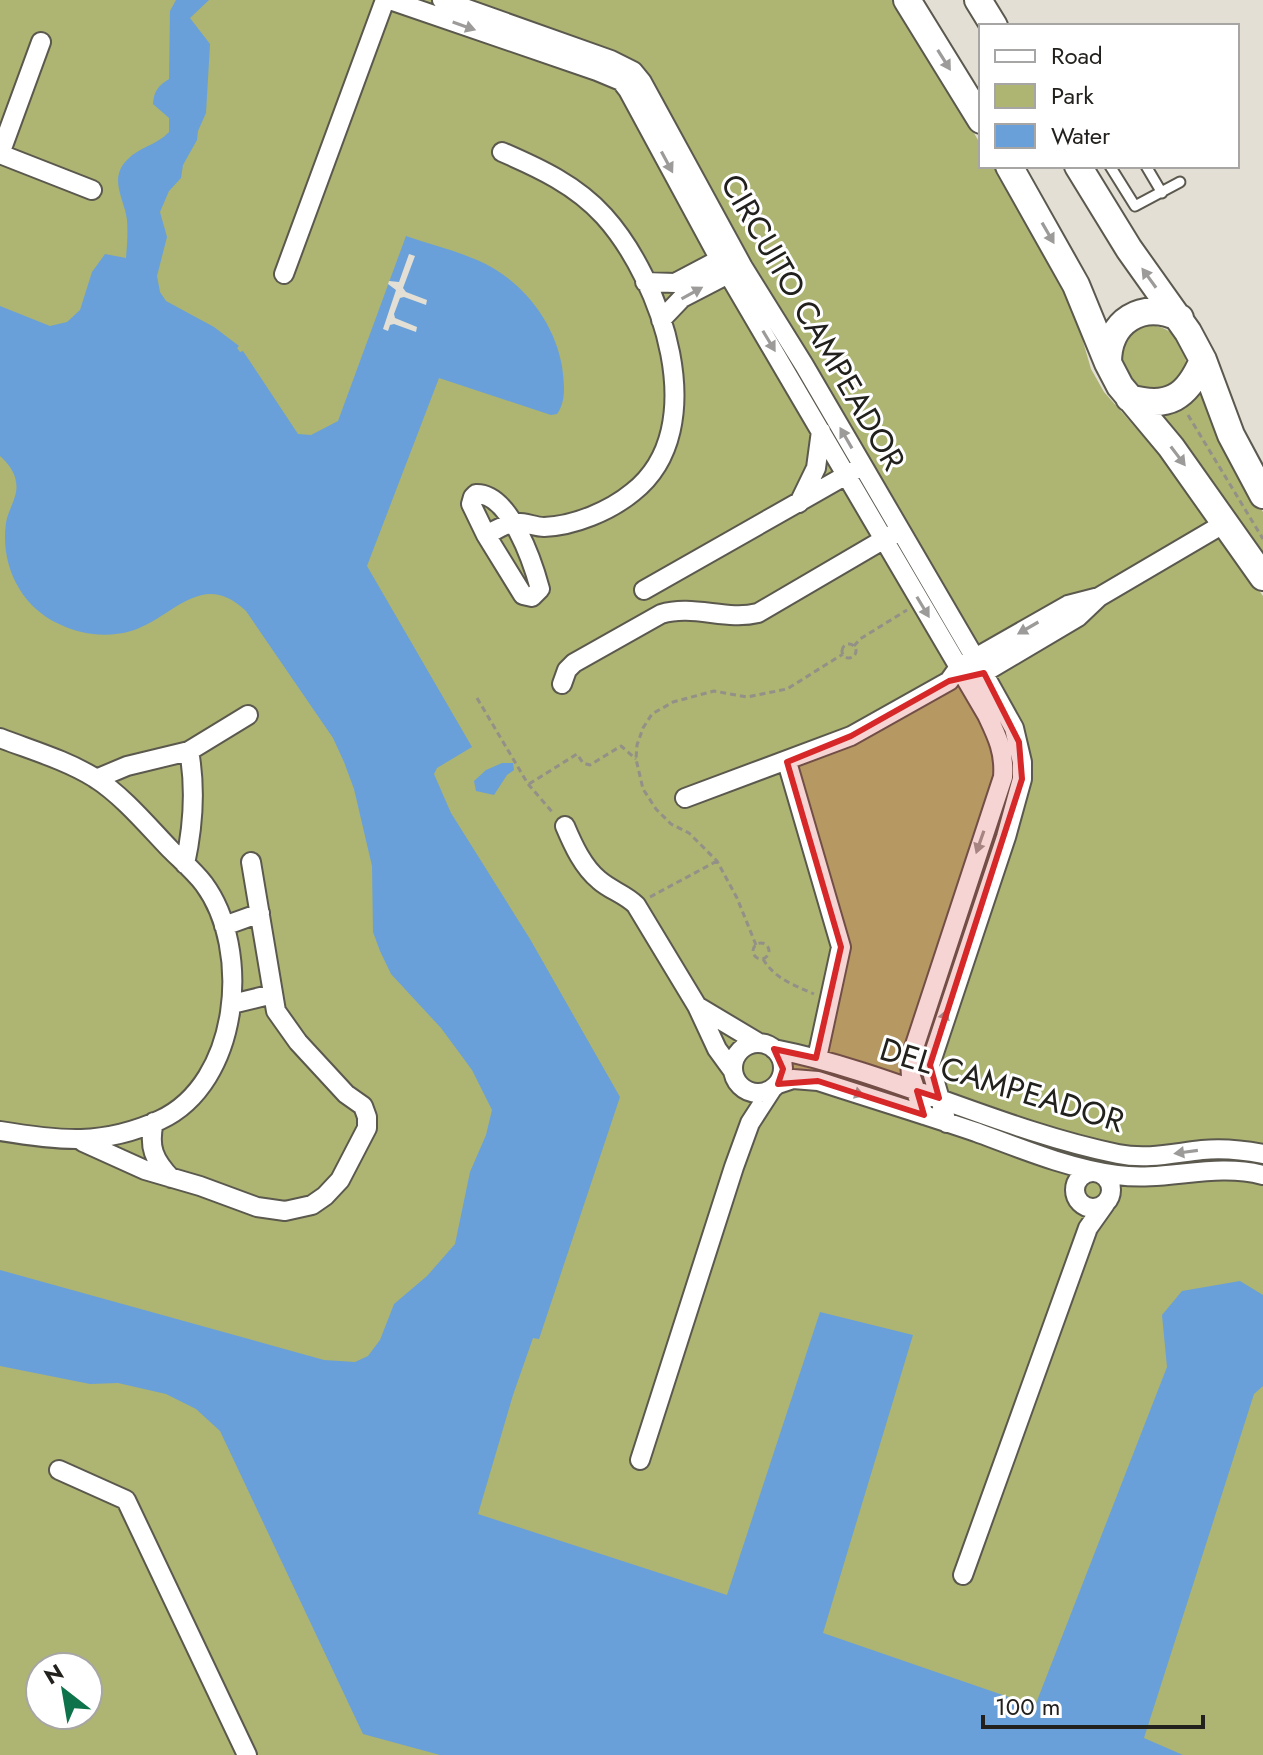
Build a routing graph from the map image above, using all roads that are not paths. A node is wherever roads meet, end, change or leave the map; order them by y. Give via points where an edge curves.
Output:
1 (388, 0) edge
2 (442, 0) edge
3 (907, 0) edge
4 (978, 0) edge
5 (993, 24) edge
6 (41, 42) dead end
7 (627, 76) junction
8 (979, 117) edge
9 (502, 152) dead end
10 (0, 154) edge
11 (1010, 168) edge
12 (1079, 168) edge
13 (1111, 168) edge
14 (1147, 168) edge
15 (1180, 182) dead end
16 (92, 190) dead end
17 (1162, 193) junction
18 (731, 263) junction
19 (284, 274) dead end
20 (645, 282) junction
21 (1180, 318) junction
22 (661, 320) junction
23 (1203, 360) junction
24 (1108, 363) junction
25 (1129, 398) junction
26 (821, 431) junction
27 (855, 470) junction
28 (1263, 495) edge
29 (798, 504) junction
30 (514, 522) junction
31 (1225, 523) junction
32 (543, 527) junction
33 (486, 535) junction
34 (891, 535) junction
35 (524, 542) junction
36 (497, 555) junction
37 (1263, 577) edge
38 (644, 590) dead end
39 (967, 672) junction
40 (562, 684) dead end
41 (248, 715) dead end
42 (0, 738) edge
43 (1010, 743) junction
44 (189, 751) junction
45 (787, 762) junction
46 (96, 779) junction
47 (685, 798) dead end
48 (565, 826) road end
49 (251, 862) dead end
50 (185, 864) junction
51 (968, 879) junction
52 (988, 887) junction
53 (260, 913) junction
54 (224, 926) junction
55 (273, 994) junction
56 (232, 1004) junction
57 (697, 1006) junction
58 (766, 1046) junction
59 (817, 1058) junction
60 (910, 1060) junction
61 (736, 1078) junction
62 (879, 1079) junction
63 (775, 1086) junction
64 (917, 1091) junction
65 (939, 1098) junction
66 (924, 1115) junction
67 (154, 1122) junction
68 (750, 1123) junction
69 (947, 1123) junction
70 (0, 1131) edge
71 (81, 1141) junction
72 (1079, 1144) junction
73 (1263, 1154) edge
74 (1120, 1155) junction
75 (1056, 1161) junction
76 (1096, 1172) junction
77 (1263, 1175) edge
78 (1150, 1176) junction
79 (171, 1178) junction
80 (1078, 1197) junction
81 (1107, 1202) junction
82 (1088, 1228) junction
83 (640, 1460) dead end
84 (59, 1470) dead end
85 (963, 1575) dead end
86 (247, 1755) edge

1 -> 7 street
1 - 19 street
2 - 7 street via 611,60
3 -> 8 main road
4 - 5 main road
6 - 10 street
7 - 18 street, CIRCUITO CAMPEADOR via 640,110
9 - 20 street via 577,191 604,216
10 - 16 street
11 -> 24 main road via 1076,285
21 -> 12 main road
13 - 17 lane via 1135,206
14 - 17 lane
15 - 17 lane
18 - 20 street via 675,283
22 -> 18 street
18 -> 26 street, CIRCUITO CAMPEADOR
27 -> 18 street, CIRCUITO CAMPEADOR
20 - 22 street
21 - 23 main road
21 - 24 main road via 1155,311 1130,318 1112,337
22 - 32 street via 674,369 675,401 659,462 615,505
23 - 25 main road via 1177,397 1154,403
23 - 28 main road via 1231,435
24 - 25 main road
25 -> 31 main road
26 - 27 street, CIRCUITO CAMPEADOR
26 - 29 street via 816,468
27 - 29 street
27 - 34 street, CIRCUITO CAMPEADOR
29 - 38 street
30 - 32 street
30 - 33 street
30 - 33 street via 493,500 476,494 471,504
30 - 35 street
31 - 37 main road
31 - 39 street via 1099,597 1078,617
32 - 35 street
33 - 36 street
34 - 39 street, CIRCUITO CAMPEADOR
34 -> 39 street, CIRCUITO CAMPEADOR via 921,602
34 - 40 street via 758,613 689,609 661,614 574,663
35 - 36 street
35 - 36 street via 540,589 532,597 523,595
39 - 43 street, CIRCUITO CAMPEADOR
39 - 45 street via 851,736
41 - 44 street
42 - 46 street
43 -> 51 street, CIRCUITO CAMPEADOR
43 - 52 street, CIRCUITO CAMPEADOR via 1022,779
44 - 46 street
44 - 50 street via 192,831
45 - 47 street
45 - 59 street via 841,947
46 - 50 street
48 - 57 street, DEL CAMPEADOR via 599,881 636,905
49 - 53 street
50 - 54 street via 204,884
51 - 52 street
51 - 60 street, CIRCUITO CAMPEADOR
65 -> 52 street, CIRCUITO CAMPEADOR via 930,1065
53 - 54 street
53 - 55 street
54 - 56 street
55 - 56 street
55 - 79 street via 276,1011 298,1042 363,1106 367,1128 340,1180 312,1205 285,1211
56 - 67 street via 200,1086
57 - 58 street, DEL CAMPEADOR
57 - 61 street, DEL CAMPEADOR
58 - 59 street, DEL CAMPEADOR
58 - 61 street via 750,1044 737,1054
58 - 63 street via 779,1055 783,1069
59 - 62 street, DEL CAMPEADOR
60 - 62 street
60 - 64 street
61 - 63 street via 755,1093
61 - 68 street, DEL CAMPEADOR
62 - 64 street, DEL CAMPEADOR
63 -> 66 street, DEL CAMPEADOR via 793,1079 818,1081
63 - 68 street
64 - 65 street, DEL CAMPEADOR
64 - 66 street
65 - 69 street, CIRCUITO CAMPEADOR
65 - 72 street, DEL CAMPEADOR
66 - 69 street, DEL CAMPEADOR
67 - 71 street
67 - 79 street via 150,1137 156,1162
68 - 83 street
69 - 75 street, DEL CAMPEADOR
70 - 71 street
71 - 79 street
72 - 74 street, DEL CAMPEADOR
72 - 76 street
73 -> 74 street, DEL CAMPEADOR via 1224,1149 1162,1157
74 - 76 street
75 - 76 street, DEL CAMPEADOR
75 - 80 street, DEL CAMPEADOR
76 - 78 street, DEL CAMPEADOR
76 - 80 street via 1080,1178
76 - 81 street via 1111,1187
77 - 78 street, DEL CAMPEADOR via 1221,1169
78 - 81 street, DEL CAMPEADOR
80 - 81 street via 1093,1208
80 - 82 street, DEL CAMPEADOR
81 - 82 street
82 - 85 street
84 - 86 street via 114,1492 133,1510

